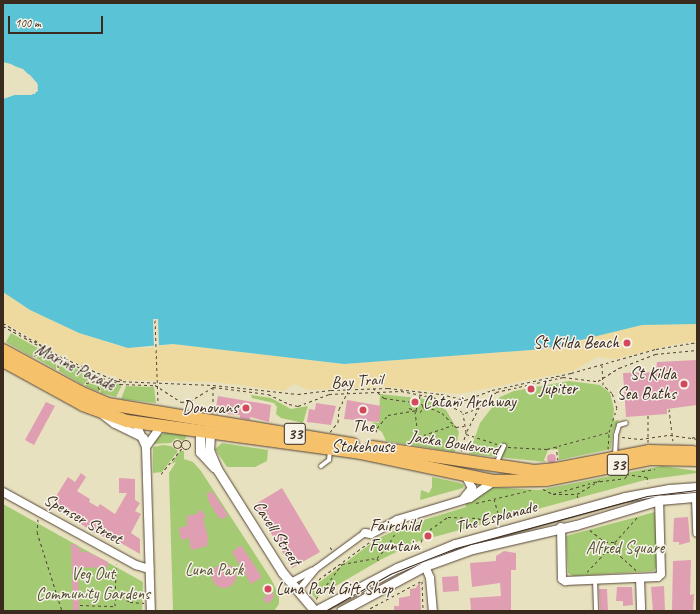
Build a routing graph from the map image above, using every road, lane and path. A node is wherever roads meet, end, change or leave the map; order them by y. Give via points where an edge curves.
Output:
1 (156, 320) dead end
2 (3, 323) edge
3 (3, 326) edge
4 (35, 340) dead end
5 (697, 342) edge
6 (41, 346) junction
7 (44, 349) junction
8 (3, 350) edge
9 (697, 350) edge
10 (58, 357) junction
11 (33, 358) dead end
12 (3, 361) edge
13 (602, 365) junction
14 (58, 372) dead end
15 (562, 375) junction
16 (99, 376) junction
17 (563, 377) junction
18 (119, 379) dead end
19 (602, 380) junction
20 (96, 381) junction
21 (124, 382) junction
22 (158, 384) junction
23 (84, 386) dead end
24 (213, 386) junction
25 (158, 387) junction
26 (349, 388) junction
27 (373, 388) junction
28 (494, 389) junction
29 (250, 390) junction
30 (375, 391) junction
31 (349, 392) junction
32 (421, 392) junction
33 (496, 392) junction
34 (100, 394) dead end
35 (420, 395) junction
36 (190, 401) junction
37 (411, 402) junction
38 (421, 404) junction
39 (479, 407) junction
40 (669, 409) dead end
41 (416, 410) junction
42 (158, 412) junction
43 (102, 413) junction
44 (194, 413) dead end
45 (463, 413) junction
46 (648, 415) dead end
47 (211, 418) junction
48 (134, 422) junction
49 (626, 423) dead end
50 (453, 425) junction
51 (161, 426) junction
52 (464, 426) junction
53 (376, 432) dead end
54 (466, 432) junction
55 (610, 432) junction
56 (330, 433) dead end
57 (466, 434) junction
58 (201, 435) junction
59 (616, 435) junction
60 (672, 435) junction
61 (697, 435) edge
62 (418, 436) junction
63 (144, 438) junction
64 (647, 438) junction
65 (692, 438) junction
66 (697, 439) edge
67 (188, 441) junction
68 (182, 446) junction
69 (504, 446) junction
70 (146, 447) junction
71 (556, 447) junction
72 (416, 448) dead end
73 (330, 449) junction
74 (675, 450) junction
75 (649, 451) junction
76 (697, 452) edge
77 (611, 457) junction
78 (697, 460) edge
79 (458, 461) junction
80 (555, 463) dead end
81 (321, 466) dead end
82 (489, 466) junction
83 (658, 468) dead end
84 (161, 474) dead end
85 (628, 474) junction
86 (470, 476) junction
87 (604, 477) dead end
88 (494, 481) junction
89 (599, 482) junction
90 (648, 483) dead end
91 (538, 488) dead end
92 (531, 490) dead end
93 (657, 490) junction
94 (3, 492) edge
95 (696, 492) edge
96 (553, 494) junction
97 (494, 499) junction
98 (462, 500) junction
99 (659, 500) junction
100 (474, 504) dead end
101 (446, 511) dead end
102 (41, 513) junction
103 (641, 513) dead end
104 (558, 516) junction
105 (448, 517) junction
106 (500, 520) dead end
107 (488, 524) dead end
108 (561, 527) junction
109 (587, 528) dead end
110 (392, 530) dead end
111 (365, 532) joint
112 (697, 533) edge
113 (374, 540) dead end
114 (421, 542) dead end
115 (605, 542) junction
116 (615, 542) junction
117 (605, 552) junction
118 (615, 552) junction
119 (116, 555) junction
120 (421, 557) junction
121 (376, 558) junction
122 (379, 562) dead end
123 (342, 564) junction
124 (425, 566) junction
125 (149, 569) junction
126 (316, 569) junction
127 (586, 573) dead end
128 (640, 578) junction
129 (425, 579) dead end
130 (595, 580) junction
131 (422, 581) junction
132 (291, 582) junction
133 (308, 586) dead end
134 (299, 590) junction
135 (116, 593) junction
136 (312, 598) dead end
137 (80, 605) dead end
138 (151, 607) edge
139 (62, 611) edge
140 (315, 611) edge
141 (340, 611) edge
142 (365, 611) edge
143 (423, 611) edge
144 (433, 611) edge
145 (596, 611) edge
146 (641, 611) edge

1 - 22 path
2 - 6 path
3 - 7 path
4 - 6 path via 42,344
5 - 13 path via 641,353
6 - 7 path
7 - 10 path
7 - 11 path
8 - 42 main road, Marine Parade / 33 via 92,398 114,405
9 - 19 path via 647,356 619,368
10 - 14 path
10 - 16 path
12 - 43 main road, Marine Parade / 33
13 - 15 path
13 - 19 path
15 - 17 path
15 - 28 path
16 - 20 path
16 - 21 path
16 - 25 path via 120,384
17 - 19 path via 593,382
17 - 33 path
18 - 21 path via 125,380
19 - 55 path via 603,386 612,393 617,408
20 - 23 path via 89,381
20 - 34 path
21 - 22 path
22 - 24 path
22 - 25 path
24 - 29 path
24 - 36 path
24 - 47 path
25 - 36 path via 175,400
25 - 42 path
26 - 27 path
26 - 29 path via 298,394
26 - 31 path
27 - 30 path
27 - 32 path
28 - 32 path via 467,400
28 - 33 path
29 - 31 path, Bay Trail via 272,395 298,406 322,396
30 - 31 path, Bay Trail
30 - 35 path, Bay Trail via 401,391
30 - 37 path via 384,398
31 - 56 path via 339,410 338,422 330,428
32 - 35 path
33 - 39 path
35 - 41 path
35 - 45 path, Bay Trail via 440,400
36 - 44 path
37 - 38 path, bridge
37 - 41 path via 409,408
38 - 41 path via 424,410
38 - 50 path via 442,413
39 - 45 path
39 - 54 path
40 - 60 path
41 - 53 path via 388,414
41 - 62 path
42 - 47 main road, Marine Parade / 33
43 - 48 main road, Marine Parade / 33
43 - 63 street, Marine Parade via 114,424
45 - 52 path
46 - 64 path
47 - 58 main road
47 - 79 main road, Jacka Boulevard / 33
48 - 51 main road, Marine Parade / 33
48 - 63 street
49 - 59 lane via 619,425
50 - 52 path via 458,428
50 - 62 path
51 - 58 main road, Marine Parade / 33
51 - 70 street
52 - 54 path
54 - 57 path
55 - 59 path
55 - 71 path
55 - 77 path
57 - 69 path
57 - 79 path
58 - 67 path
58 - 73 main road, Jacka Boulevard / 33
58 - 132 street, Cavell Street via 200,452 217,469 278,566
59 - 64 path via 632,440
59 - 77 lane
60 - 64 path
60 - 65 path
60 - 74 path
61 - 65 path
62 - 72 path
63 - 70 street
64 - 75 path
65 - 66 path
67 - 68 path
67 - 68 path via 190,448
68 - 68 path via 177,449 173,444 178,440
68 - 84 path
69 - 71 path via 534,449
69 - 82 lane
70 - 125 street
71 - 80 path via 558,458
73 - 81 lane via 329,460
73 - 86 main road, Jacka Boulevard / 33 via 385,457
74 - 75 main road, Jacka Boulevard / 33
74 - 76 main road, Jacka Boulevard / 33
75 - 77 main road, Jacka Boulevard / 33
77 - 82 main road, Jacka Boulevard / 33 via 546,470
78 - 88 main road, Jacka Boulevard / 33 via 650,459 532,482
79 - 82 main road, Jacka Boulevard / 33
82 - 86 main road via 483,474
82 - 88 main road
83 - 85 path via 623,473
85 - 89 path via 625,478
85 - 90 path via 647,477
86 - 88 main road, Jacka Boulevard / 33
86 - 98 street via 472,488
87 - 89 path
88 - 98 street via 473,496
89 - 96 path
89 - 96 path via 581,493
91 - 96 path
92 - 97 path
93 - 95 street, The Esplanade
93 - 99 street
93 - 104 street, The Esplanade
94 - 102 street, Spenser Street
95 - 99 street, The Esplanade
95 - 112 street
97 - 100 path
97 - 106 path
98 - 111 street via 397,520 371,534
99 - 108 street, The Esplanade
99 - 128 street via 661,574 658,577
101 - 105 path
102 - 119 street, Spenser Street
102 - 139 path via 37,532
103 - 116 path
104 - 108 street
104 - 120 street, The Esplanade via 455,544
105 - 107 path via 478,518
105 - 114 path via 425,533
108 - 124 street, The Esplanade via 472,549
108 - 130 street via 562,579
109 - 115 path
110 - 121 path via 400,526 387,547
111 - 126 street
113 - 123 path
115 - 116 path
115 - 117 path
116 - 118 path
117 - 118 path
117 - 127 path
118 - 128 path via 640,573
119 - 125 street, Spenser Street
119 - 135 path
120 - 124 street
120 - 140 street, The Esplanade
121 - 122 path
121 - 123 path
123 - 133 path
123 - 136 path via 316,600
124 - 141 street, The Esplanade
124 - 144 street via 430,578
125 - 138 street
126 - 132 street
126 - 134 street
128 - 130 street
128 - 146 street
129 - 131 path
130 - 145 lane
131 - 142 path
131 - 143 path
132 - 134 street, Cavell Street
134 - 140 street, Cavell Street
135 - 137 path via 115,606
135 - 138 path via 130,602

